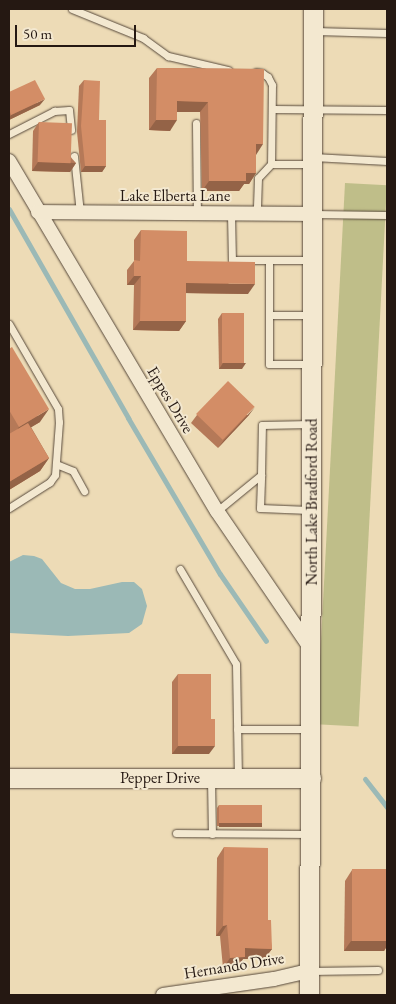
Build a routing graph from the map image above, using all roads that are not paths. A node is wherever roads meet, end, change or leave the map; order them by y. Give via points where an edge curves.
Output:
1 (72, 9) edge
2 (313, 9) edge
3 (313, 31) junction
4 (387, 33) edge
5 (235, 72) edge
6 (244, 72) edge
7 (272, 109) junction
8 (312, 109) junction
9 (387, 110) edge
10 (196, 123) dead end
11 (9, 134) edge
12 (72, 138) edge
13 (73, 147) edge
14 (9, 161) edge
15 (312, 161) junction
16 (387, 161) edge
17 (271, 164) junction
18 (38, 212) junction
19 (80, 213) junction
20 (197, 213) junction
21 (231, 214) junction
22 (257, 214) junction
23 (312, 214) junction
24 (387, 215) edge
25 (269, 260) junction
26 (312, 260) junction
27 (269, 315) junction
28 (312, 315) junction
29 (9, 324) edge
30 (312, 364) junction
31 (312, 424) junction
32 (56, 464) junction
33 (261, 475) junction
34 (84, 491) dead end
35 (9, 508) edge
36 (312, 510) junction
37 (216, 511) junction
38 (180, 569) dead end
39 (312, 650) junction
40 (237, 728) junction
41 (312, 728) junction
42 (9, 778) edge
43 (211, 778) junction
44 (238, 778) junction
45 (311, 778) junction
46 (176, 833) dead end
47 (212, 834) junction
48 (311, 834) junction
49 (378, 970) dead end
50 (309, 971) junction
51 (163, 995) edge
52 (309, 995) edge

1 - 5 lane via 143,38 168,56
2 - 3 main road, North Lake Bradford Road
3 - 4 lane
3 - 8 main road, North Lake Bradford Road
6 - 7 lane via 262,73 268,77 272,85
7 - 8 lane
7 - 17 lane
8 - 9 lane
8 - 15 main road, North Lake Bradford Road
10 - 20 lane
11 - 12 lane via 54,111 69,110
13 - 19 lane
14 - 18 street, Eppes Drive
15 - 16 lane
15 - 17 lane
15 - 23 main road, North Lake Bradford Road
17 - 22 lane via 258,178
18 - 19 street, Lake Elberta Lane
18 - 37 street, Eppes Drive
19 - 20 street, Lake Elberta Lane
20 - 21 street, Lake Elberta Lane
21 - 22 street, Lake Elberta Lane
21 - 25 lane via 232,260
22 - 23 street, Lake Elberta Lane
23 - 24 lane
23 - 26 main road, North Lake Bradford Road
25 - 26 lane
25 - 27 lane
26 - 28 main road, North Lake Bradford Road
27 - 28 lane
27 - 30 lane via 269,364
28 - 30 main road, North Lake Bradford Road
29 - 32 lane via 58,409
30 - 31 main road, North Lake Bradford Road
31 - 33 lane via 262,425
31 - 36 main road, North Lake Bradford Road
32 - 34 lane via 73,472
32 - 35 lane via 55,475 50,482
33 - 36 lane via 260,508
33 - 37 lane
36 - 39 main road, North Lake Bradford Road
37 - 39 street, Eppes Drive
38 - 40 lane via 236,664
39 - 41 main road, North Lake Bradford Road
40 - 41 lane
40 - 44 lane
41 - 45 main road, North Lake Bradford Road
42 - 43 main road, Pepper Drive
43 - 44 main road, Pepper Drive
43 - 47 lane
44 - 45 main road, Pepper Drive
45 - 48 main road, North Lake Bradford Road
46 - 47 lane
47 - 48 lane
48 - 50 main road, North Lake Bradford Road
49 - 50 lane
50 - 51 street, Hernando Drive
50 - 52 main road, North Lake Bradford Road

